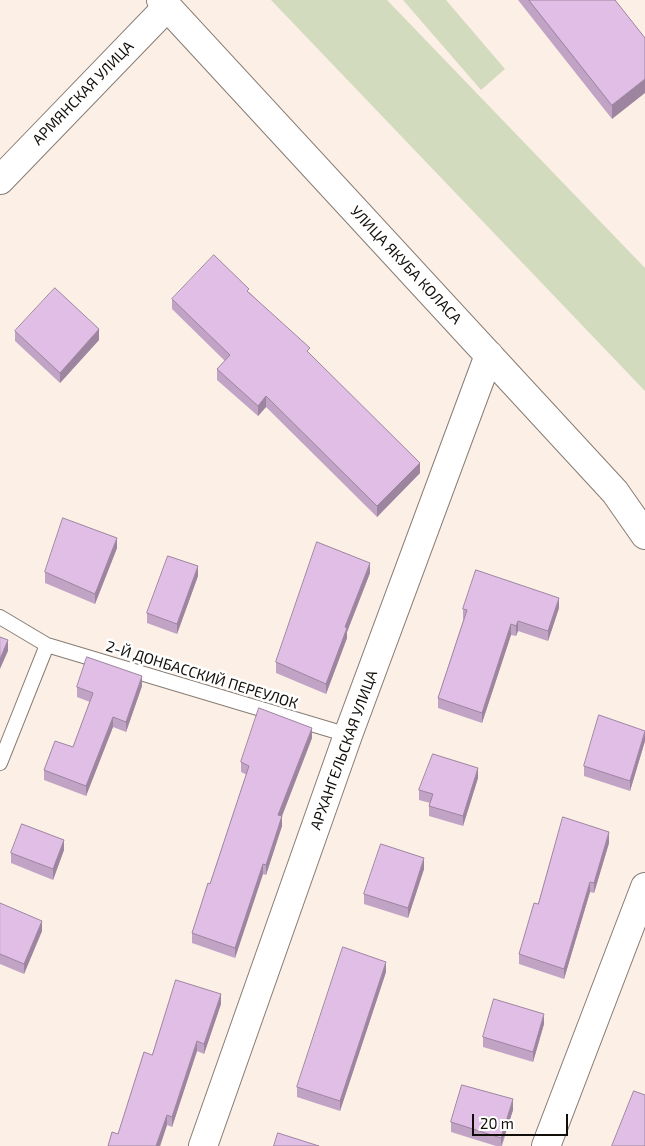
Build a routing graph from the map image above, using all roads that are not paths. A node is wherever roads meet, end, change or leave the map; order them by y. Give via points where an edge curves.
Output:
1 (164, 3) edge
2 (0, 180) edge
3 (489, 355) junction
4 (645, 535) edge
5 (0, 617) edge
6 (47, 645) junction
7 (348, 735) junction
8 (0, 763) edge
9 (645, 887) edge
10 (203, 1146) edge
11 (546, 1146) edge

1 - 2 street, АРМЯНСКАЯ УЛИЦА
1 - 3 street, УЛИЦА ЯКУБА КОЛАСА
3 - 4 street, УЛИЦА ЯКУБА КОЛАСА via 615,492
3 - 7 street, АРХАНГЕЛЬСКАЯ УЛИЦА
5 - 6 lane, 2-Й ДОНБАССКИЙ ПЕРЕУЛОК
6 - 7 lane, 2-Й ДОНБАССКИЙ ПЕРЕУЛОК
6 - 8 lane
7 - 10 street, АРХАНГЕЛЬСКАЯ УЛИЦА
9 - 11 street

